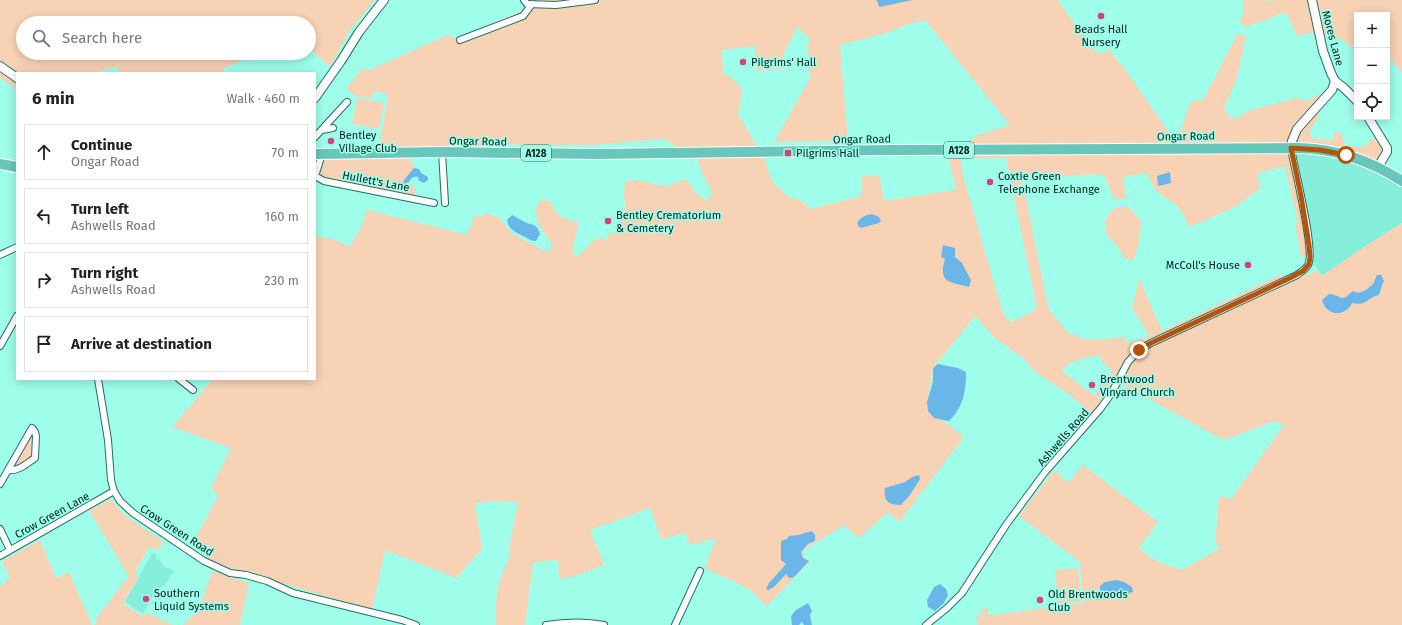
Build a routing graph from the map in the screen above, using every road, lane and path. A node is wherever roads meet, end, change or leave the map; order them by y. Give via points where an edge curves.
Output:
1 (384, 0) edge
2 (524, 0) edge
3 (595, 0) edge
4 (1312, 0) edge
5 (532, 4) junction
6 (460, 40) dead end
7 (0, 66) edge
8 (16, 77) edge
9 (1335, 81) junction
10 (1343, 87) junction
11 (1332, 90) junction
12 (316, 97) edge
13 (1354, 98) edge
14 (347, 102) dead end
15 (1370, 120) edge
16 (333, 128) dead end
17 (322, 130) junction
18 (316, 136) edge
19 (1291, 148) junction
20 (442, 152) junction
21 (319, 154) edge
22 (0, 164) edge
23 (16, 167) edge
24 (1378, 167) junction
25 (316, 170) edge
26 (316, 177) edge
27 (1402, 181) edge
28 (434, 203) dead end
29 (445, 203) dead end
30 (16, 247) edge
31 (0, 255) edge
32 (16, 318) edge
33 (0, 346) edge
34 (99, 380) edge
35 (180, 380) edge
36 (193, 390) dead end
37 (8, 470) junction
38 (0, 484) edge
39 (114, 491) junction
40 (0, 529) edge
41 (10, 550) junction
42 (0, 556) edge
43 (700, 571) dead end
44 (416, 625) edge
45 (546, 625) edge
46 (604, 625) edge
47 (675, 625) edge
48 (926, 625) edge

1 - 12 street via 359,32
2 - 5 street via 527,4
3 - 5 street via 556,5
4 - 9 street, Mores Lane via 1323,51
5 - 6 street via 523,16
7 - 8 street
9 - 10 street, Mores Lane
9 - 11 street, Mores Lane
10 - 11 street
10 - 13 street, Mores Lane
11 - 19 street, Mores Lane via 1297,130
14 - 17 street
15 - 24 street via 1387,152
16 - 17 street
17 - 18 street
19 - 20 main road, Ongar Road / A128 via 597,154
19 - 24 main road, Ongar Road / A128 via 1346,155
19 - 48 street, Ashwells Road via 1308,239 1309,264 1296,275 1139,350 1128,362 1101,408 1045,472 1006,525 962,593
20 - 21 main road, Ongar Road / A128
20 - 29 street
21 - 25 street, Hullett's Lane
22 - 23 main road
24 - 27 main road, Ongar Road / A128
26 - 28 street, Hullett's Lane via 324,181
30 - 31 street
32 - 33 street
34 - 39 street, Crow Green Road
35 - 36 street
37 - 37 street via 18,452 32,428 36,436 35,458 18,469
37 - 38 street
39 - 41 street, Crow Green Lane
39 - 44 street, Crow Green Road via 132,513 204,561 230,572 267,581 293,594
40 - 41 street
41 - 42 street, Crow Green Lane
43 - 47 street
45 - 46 street via 570,622

